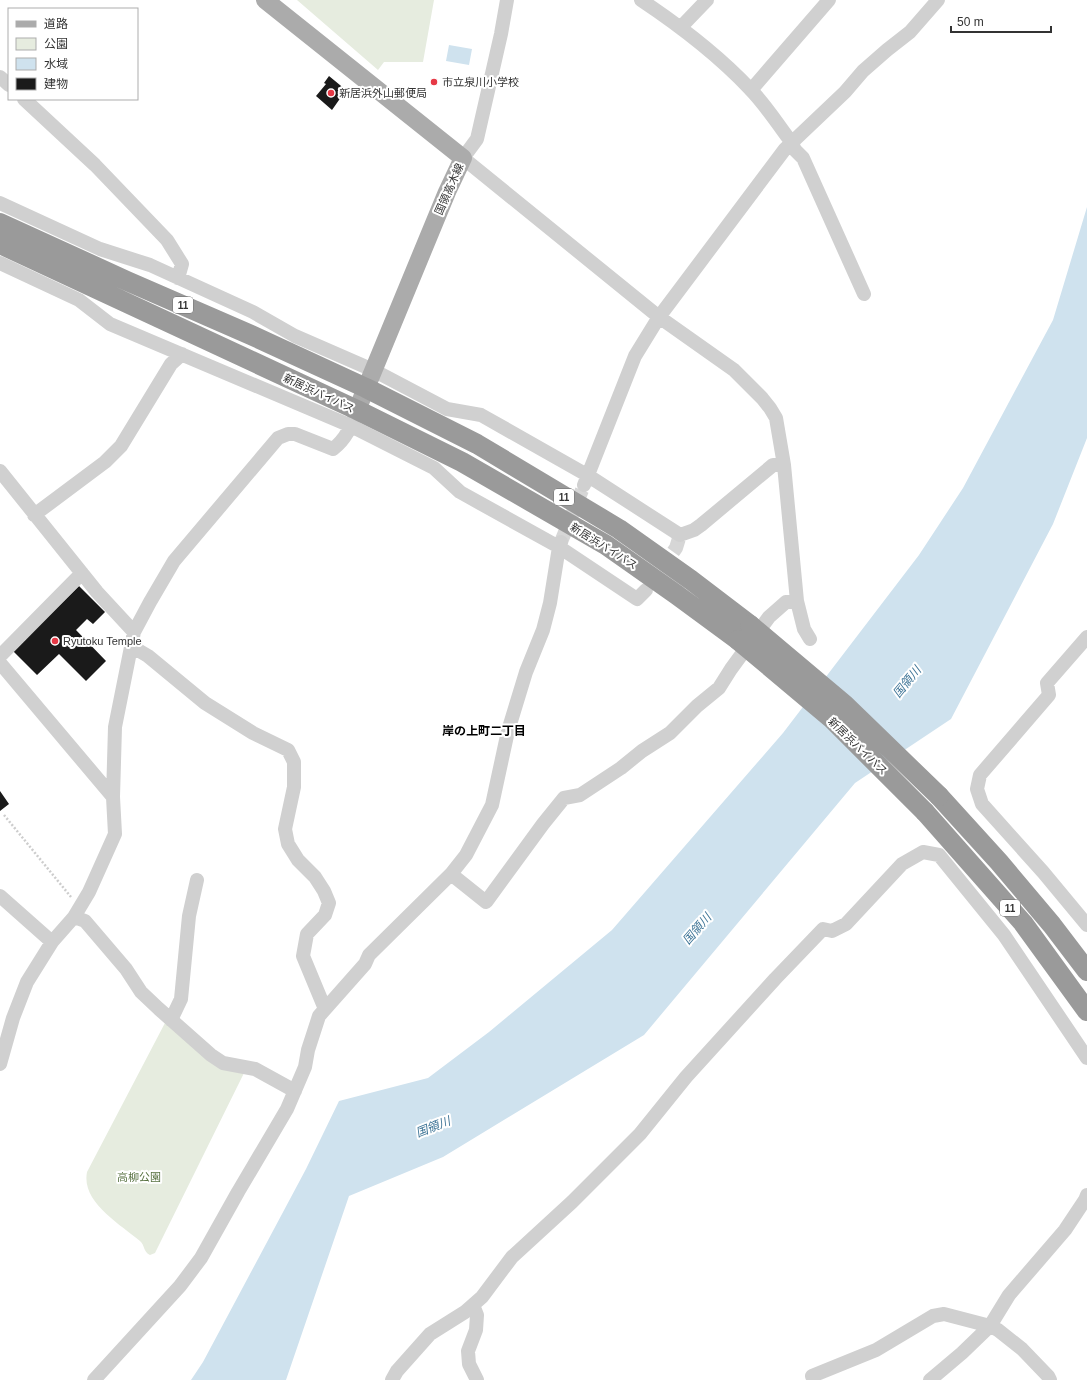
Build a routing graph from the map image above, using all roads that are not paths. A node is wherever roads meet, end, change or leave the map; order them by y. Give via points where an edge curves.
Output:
1 (265, 0) edge
2 (507, 0) edge
3 (641, 0) edge
4 (707, 0) edge
5 (829, 0) edge
6 (938, 0) edge
7 (681, 27) junction
8 (0, 77) edge
9 (8, 84) edge
10 (751, 90) junction
11 (25, 100) edge
12 (792, 143) junction
13 (462, 158) junction
14 (0, 202) edge
15 (0, 223) edge
16 (0, 244) edge
17 (0, 263) edge
18 (178, 278) junction
19 (864, 294) dead end
20 (659, 317) junction
21 (182, 354) junction
22 (373, 370) junction
23 (366, 388) junction
24 (354, 418) junction
25 (784, 465) junction
26 (0, 472) edge
27 (586, 480) junction
28 (34, 515) junction
29 (560, 544) junction
30 (82, 573) junction
31 (646, 590) dead end
32 (797, 601) junction
33 (134, 632) junction
34 (744, 633) junction
35 (1087, 637) edge
36 (810, 639) dead end
37 (131, 646) junction
38 (0, 656) edge
39 (0, 663) edge
40 (113, 797) junction
41 (451, 874) junction
42 (197, 880) dead end
43 (0, 896) edge
44 (77, 912) junction
45 (1087, 926) edge
46 (52, 942) junction
47 (1087, 971) edge
48 (325, 1009) junction
49 (1087, 1011) edge
50 (172, 1020) junction
51 (1087, 1058) edge
52 (0, 1064) edge
53 (295, 1091) junction
54 (1087, 1194) edge
55 (473, 1305) junction
56 (990, 1326) junction
57 (812, 1376) dead end
58 (94, 1380) edge
59 (392, 1380) edge
60 (477, 1380) edge
61 (930, 1380) edge
62 (1050, 1380) edge

1 - 13 main road, 国領高木線
2 - 13 street via 502,34 477,139
3 - 7 street
4 - 7 street
5 - 10 street
6 - 12 street via 910,32 863,71
7 - 10 street
8 - 9 street
10 - 12 street
11 - 18 street via 95,165 167,240 182,264
12 - 19 street via 803,158
12 - 20 street
13 - 20 street
13 - 22 main road, 国領高木線
14 - 18 street via 100,249 150,264
15 - 23 highway, 新居浜バイパス / 11
16 - 24 highway, 新居浜バイパス / 11
17 - 21 street via 79,300 110,324
18 - 22 street via 253,312 296,336
20 - 25 street via 734,370 762,398 776,418
20 - 27 street via 636,356
21 - 24 street
21 - 28 street via 171,364 121,446 105,462
22 - 23 main road, 国領高木線
22 - 27 street via 447,409 481,415
23 - 24 main road, 国領高木線
23 - 34 highway, 新居浜バイパス / 11 via 477,444 619,529 691,580
24 - 29 street via 434,468 460,492
24 - 33 street via 342,442 333,449 295,434 278,438 174,561
24 - 34 highway, 新居浜バイパス / 11 via 462,462 606,545 677,595
25 - 27 street via 773,465 701,525 680,535
25 - 32 street
26 - 28 street
28 - 30 street
29 - 31 street via 637,599
29 - 41 street via 543,630 526,672 508,731 492,805 466,855
30 - 33 street
30 - 38 street
32 - 36 street via 804,629
32 - 41 street via 786,602 769,617 719,688 670,733 580,794 564,798 486,902
33 - 37 street
34 - 47 highway, 新居浜バイパス / 11, bridge via 845,705 939,796 999,862
34 - 49 highway, 新居浜バイパス / 11, bridge via 925,812 1023,923
35 - 45 street via 1047,683 1049,695 980,775 977,789 982,804
37 - 40 street via 115,727
37 - 48 street via 148,656 205,703 253,733 288,750 294,762 294,787 285,828 288,844 298,860 315,877 329,903 325,914 307,934 303,956
39 - 40 street
40 - 44 street via 115,834 89,892
41 - 48 street via 369,955 365,964
42 - 50 street via 189,916 181,999
43 - 46 street
44 - 46 street
44 - 50 street via 126,969 141,992
46 - 52 street via 27,982 13,1018
48 - 53 street via 319,1016 312,1034 305,1067
50 - 53 street via 223,1063 255,1069
51 - 55 street via 1004,935 939,855 923,852 902,864 846,924 832,931 823,929 686,1077 640,1134 512,1257
53 - 58 street via 276,1130 201,1258 180,1286
54 - 56 street via 1065,1230 1009,1296
55 - 59 street via 430,1334
55 - 60 street via 477,1315 476,1330 468,1351 468,1364
56 - 57 street via 944,1314 933,1316 876,1350
56 - 61 street
56 - 62 street via 1022,1349

